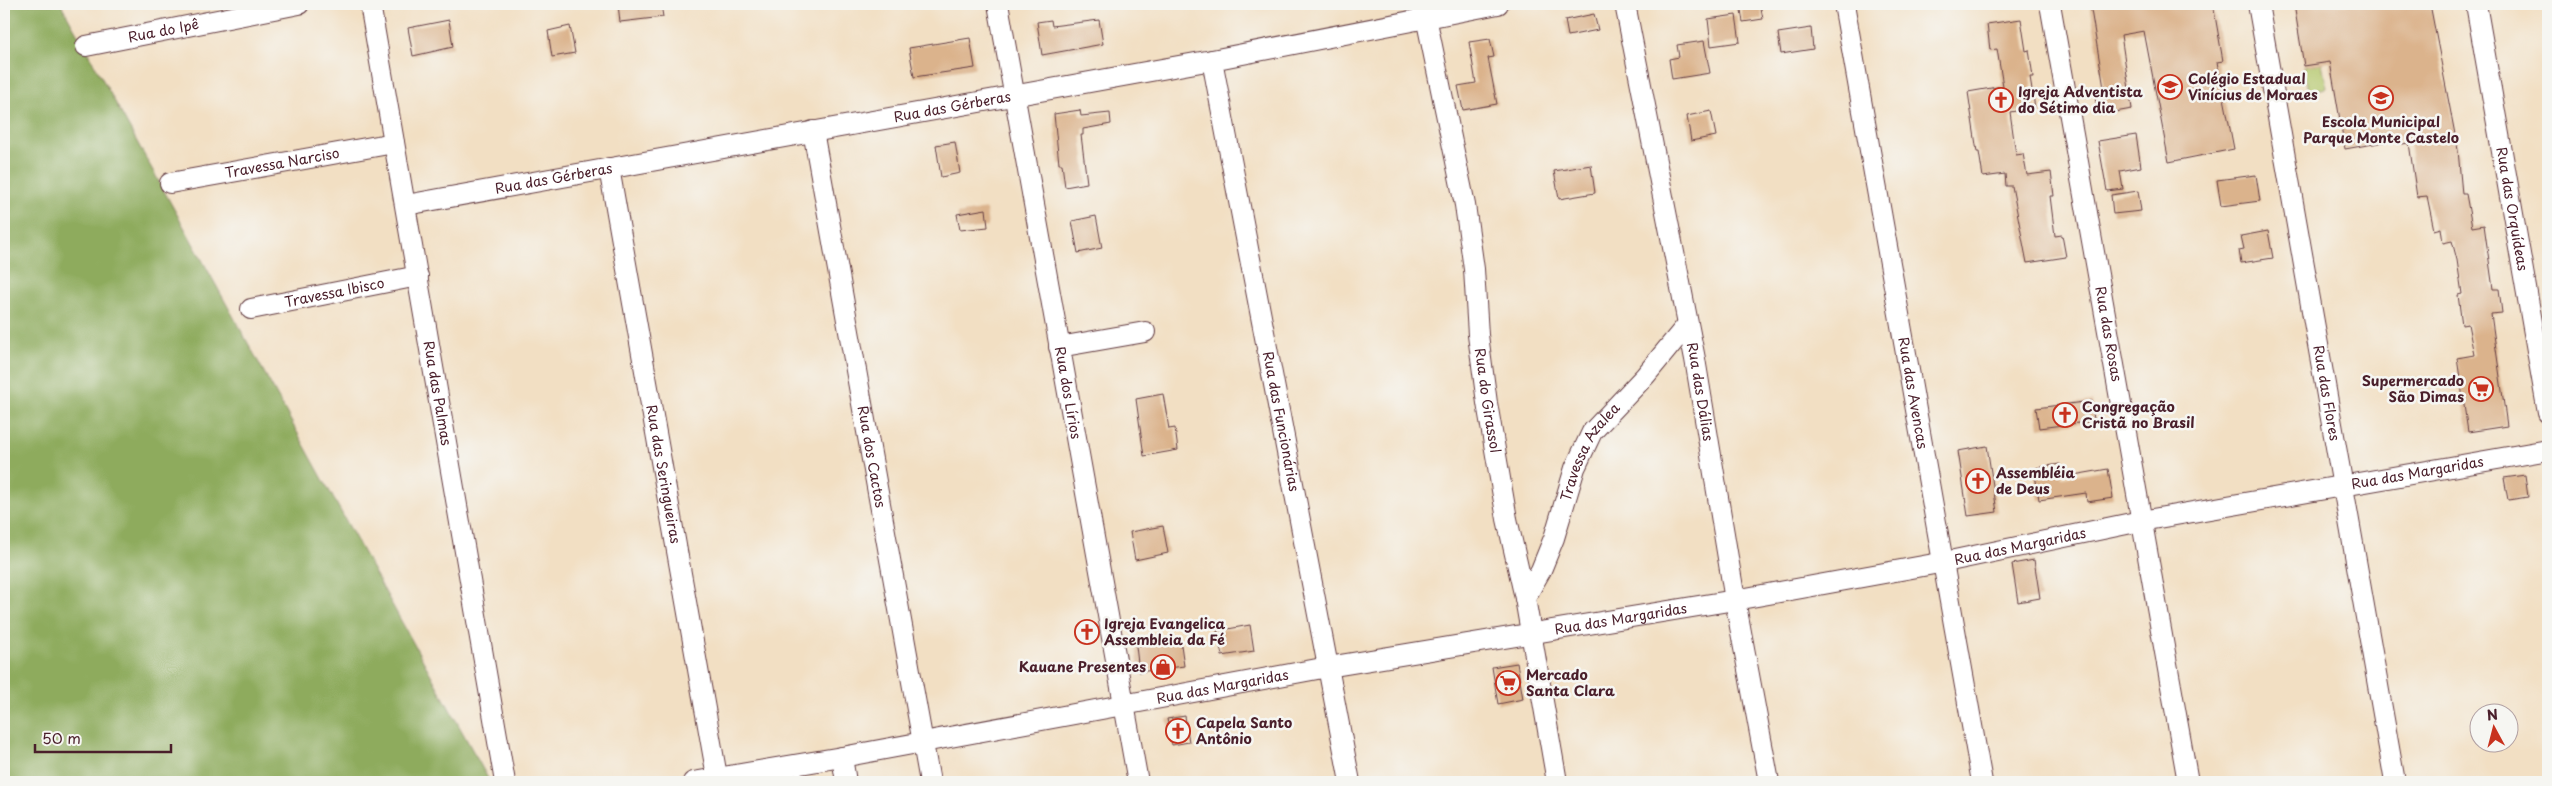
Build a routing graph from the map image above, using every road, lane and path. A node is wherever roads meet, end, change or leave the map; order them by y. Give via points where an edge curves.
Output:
1 (299, 4) edge
2 (370, 4) edge
3 (998, 4) edge
4 (1498, 4) edge
5 (1625, 4) edge
6 (1844, 4) edge
7 (2050, 4) edge
8 (2258, 4) edge
9 (2476, 4) edge
10 (1426, 17) junction
11 (86, 46) dead end
12 (1212, 60) junction
13 (1013, 96) junction
14 (813, 131) junction
15 (394, 143) junction
16 (610, 168) junction
17 (170, 183) dead end
18 (406, 205) junction
19 (418, 276) junction
20 (251, 309) dead end
21 (1687, 325) junction
22 (1145, 332) dead end
23 (1059, 347) junction
24 (2548, 413) edge
25 (2548, 450) edge
26 (2344, 485) junction
27 (2141, 521) junction
28 (1945, 562) junction
29 (1526, 598) junction
30 (1735, 600) junction
31 (1531, 633) junction
32 (1328, 667) junction
33 (1124, 705) junction
34 (922, 742) junction
35 (842, 758) junction
36 (717, 780) edge
37 (505, 782) edge
38 (693, 782) edge
39 (846, 782) edge
40 (930, 782) edge
41 (1138, 782) edge
42 (1350, 782) edge
43 (1557, 782) edge
44 (1769, 782) edge
45 (1982, 782) edge
46 (2188, 782) edge
47 (2395, 782) edge

1 - 11 street, Rua do Ipê
2 - 15 street, Rua das Palmas
3 - 13 street, Rua dos Lírios
4 - 10 street, Rua das Gérberas
5 - 21 street, Rua das Dálias
6 - 28 street, Rua das Avencas
7 - 27 street, Rua das Rosas
8 - 26 street, Rua das Flores
9 - 24 street, Rua das Orquídeas
10 - 12 street, Rua das Gérberas
10 - 29 street, Rua do Girassol via 1465,205 1484,388 1502,494
12 - 13 street, Rua das Gérberas
12 - 32 street, Rua das Funcionárias
13 - 14 street, Rua das Gérberas
13 - 23 street, Rua dos Lírios
14 - 16 street, Rua das Gérberas
14 - 34 street, Rua dos Cactos
15 - 17 street, Travessa Narciso
15 - 18 street, Rua das Palmas
16 - 18 street, Rua das Gérberas
16 - 36 street, Rua das Seringueiras
18 - 19 street, Rua das Palmas
19 - 20 street, Travessa Ibisco
19 - 37 street, Rua das Palmas
21 - 29 street, Travessa Azalea via 1592,432 1575,468 1554,538
21 - 30 street, Rua das Dálias via 1702,396
22 - 23 street
23 - 33 street, Rua dos Lírios
25 - 26 street, Rua das Margaridas
26 - 27 street, Rua das Margaridas
26 - 47 street, Rua das Flores
27 - 28 street, Rua das Margaridas
27 - 46 street, Rua das Rosas
28 - 30 street, Rua das Margaridas
28 - 45 street, Rua das Avencas
29 - 31 street, Rua do Girassol
30 - 31 street, Rua das Margaridas
30 - 44 street, Rua das Dálias
31 - 32 street, Rua das Margaridas
31 - 43 street, Rua do Girassol
32 - 33 street, Rua das Margaridas
32 - 42 street, Rua das Funcionárias
33 - 34 street, Rua das Margaridas
33 - 41 street, Rua dos Lírios
34 - 35 street, Rua das Margaridas
34 - 40 street, Rua dos Cactos
35 - 36 street, Rua das Margaridas
35 - 39 street
36 - 38 street, Rua das Margaridas

